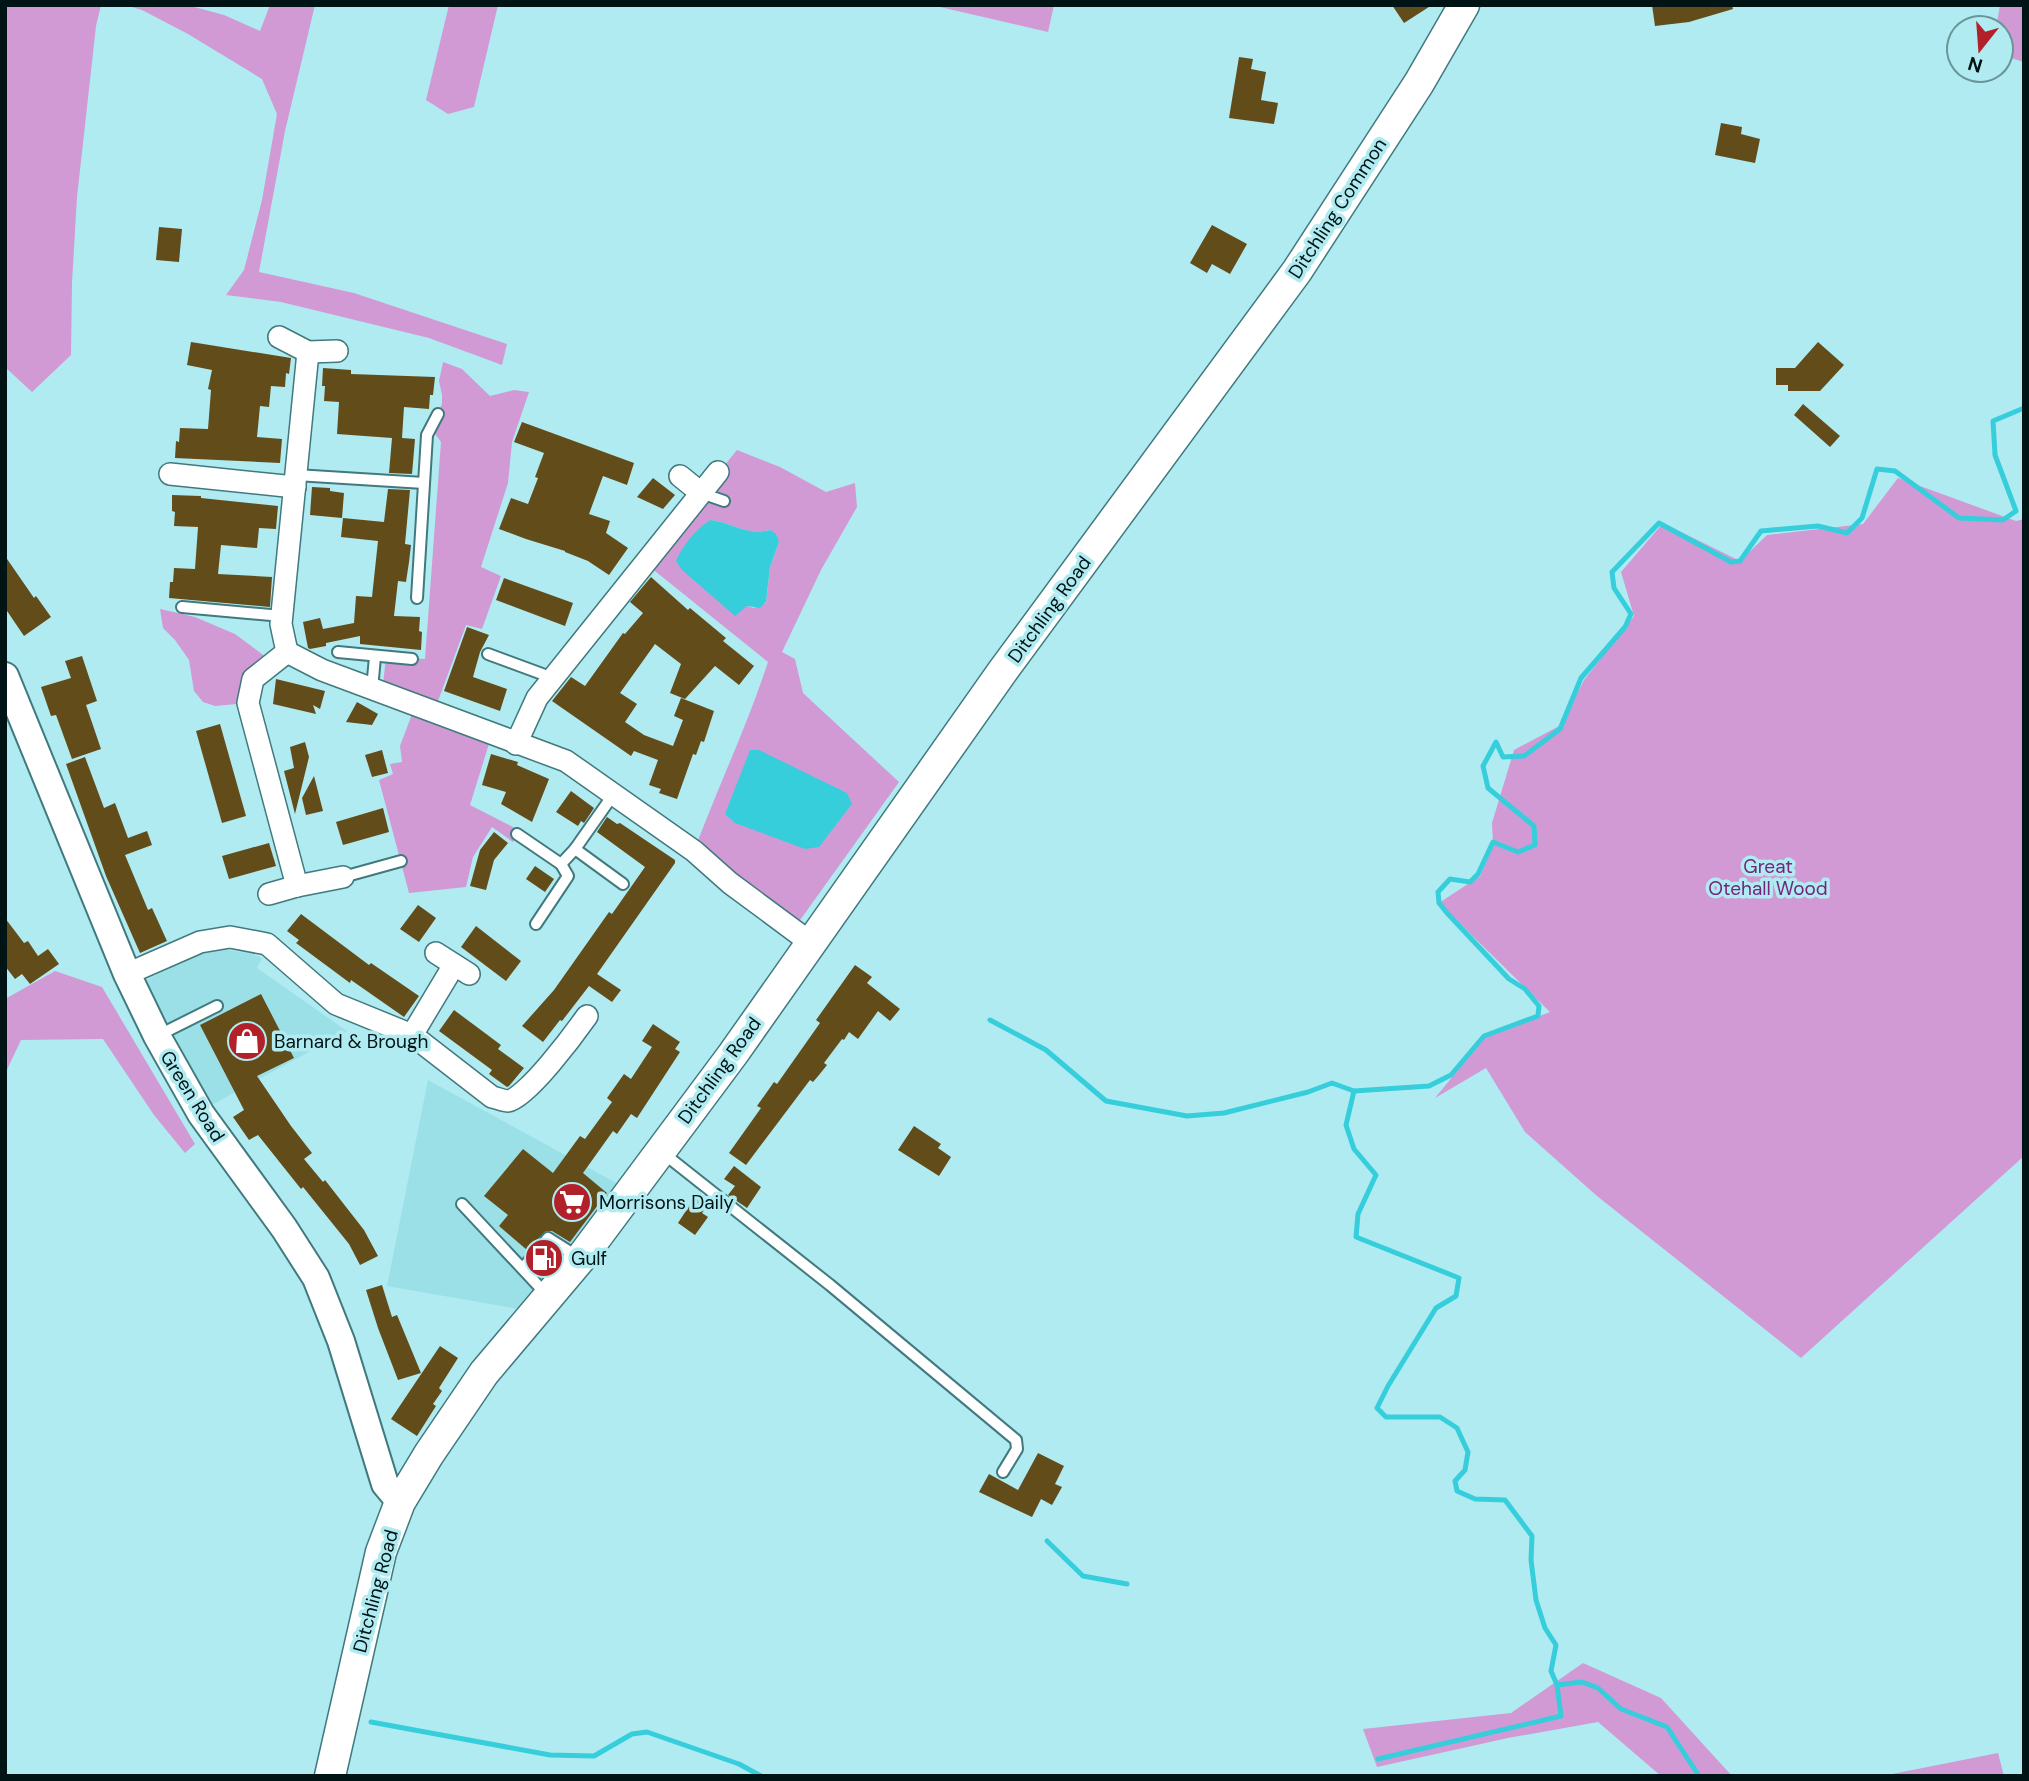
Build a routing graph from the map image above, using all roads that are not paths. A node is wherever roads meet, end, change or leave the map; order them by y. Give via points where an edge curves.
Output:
1 (1464, 5) edge
2 (279, 337) dead end
3 (337, 351) dead end
4 (308, 352) junction
5 (1199, 404) joint
6 (438, 414) dead end
7 (718, 472) dead end
8 (170, 474) dead end
9 (680, 476) dead end
10 (295, 481) junction
11 (424, 483) junction
12 (701, 493) junction
13 (724, 501) dead end
14 (417, 598) dead end
15 (182, 607) dead end
16 (282, 616) junction
17 (288, 652) junction
18 (338, 652) dead end
19 (488, 654) dead end
20 (375, 657) junction
21 (412, 659) dead end
22 (5, 676) edge
23 (553, 678) junction
24 (372, 689) junction
25 (516, 744) junction
26 (613, 795) junction
27 (517, 834) dead end
28 (575, 849) junction
29 (401, 861) dead end
30 (561, 864) junction
31 (343, 877) joint
32 (623, 884) dead end
33 (297, 886) junction
34 (269, 894) dead end
35 (536, 924) dead end
36 (810, 943) junction
37 (436, 953) dead end
38 (127, 974) junction
39 (217, 1006) dead end
40 (587, 1016) dead end
41 (412, 1035) junction
42 (156, 1036) junction
43 (661, 1151) junction
44 (462, 1204) dead end
45 (581, 1258) junction
46 (523, 1268) junction
47 (548, 1297) junction
48 (1003, 1472) dead end
49 (400, 1502) junction
50 (330, 1776) edge

1 - 5 main road, Ditchling Common via 1297,271
2 - 4 street
3 - 4 street
4 - 10 street
5 - 36 main road, Ditchling Road
6 - 11 lane via 427,435
7 - 12 street
8 - 10 street
9 - 12 street
10 - 11 lane
10 - 16 street
11 - 14 lane
12 - 13 lane
12 - 23 street
15 - 16 lane
16 - 17 street
17 - 24 street
17 - 33 street via 253,679 248,703
18 - 20 lane
19 - 23 lane
20 - 21 lane
20 - 24 lane
22 - 38 street, Green Road
23 - 25 street via 537,698
24 - 25 street
25 - 26 street via 566,761
26 - 28 lane
26 - 36 street via 694,851
27 - 30 lane
28 - 30 lane
28 - 32 lane
29 - 31 lane
30 - 35 lane via 568,876
31 - 33 street
33 - 34 street
36 - 43 main road, Ditchling Road
37 - 41 street via 462,970
38 - 41 street via 200,942 230,937 267,944 336,1004
38 - 42 street, Green Road
39 - 42 lane
40 - 41 street via 560,1053 517,1097 507,1101 492,1097
42 - 49 street, Green Road via 201,1114 316,1278 341,1341 385,1483
43 - 45 main road, Ditchling Road
43 - 48 lane via 1016,1440 1017,1449
44 - 46 lane
45 - 46 lane via 548,1238
45 - 47 main road, Ditchling Road
46 - 47 lane
47 - 49 main road, Ditchling Road via 484,1373
49 - 50 main road, Ditchling Road via 381,1552

